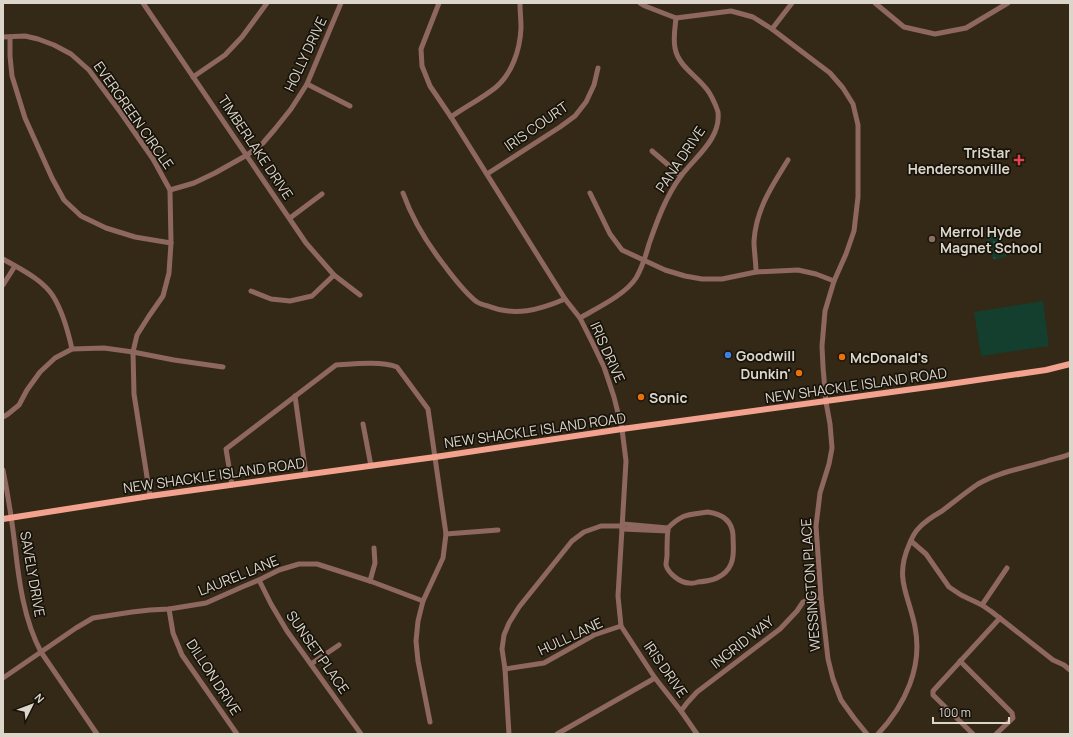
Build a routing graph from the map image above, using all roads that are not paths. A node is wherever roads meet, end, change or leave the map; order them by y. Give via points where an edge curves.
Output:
1 (143, 3) edge
2 (267, 3) edge
3 (341, 3) edge
4 (439, 3) edge
5 (520, 3) edge
6 (640, 3) edge
7 (792, 3) edge
8 (1008, 3) edge
9 (878, 4) edge
10 (676, 18) junction
11 (772, 29) junction
12 (3, 37) edge
13 (10, 37) junction
14 (598, 68) dead end
15 (193, 76) junction
16 (307, 84) junction
17 (350, 106) dead end
18 (451, 118) junction
19 (652, 151) dead end
20 (246, 155) junction
21 (788, 160) dead end
22 (487, 174) junction
23 (681, 176) junction
24 (170, 190) junction
25 (402, 193) dead end
26 (590, 193) dead end
27 (322, 194) dead end
28 (290, 218) junction
29 (171, 243) junction
30 (3, 259) edge
31 (644, 261) junction
32 (15, 266) junction
33 (756, 272) junction
34 (334, 275) junction
35 (834, 281) junction
36 (3, 285) edge
37 (251, 291) dead end
38 (360, 295) dead end
39 (565, 299) junction
40 (580, 318) junction
41 (72, 349) junction
42 (132, 352) junction
43 (1070, 364) edge
44 (223, 367) dead end
45 (295, 396) junction
46 (826, 402) junction
47 (3, 417) edge
48 (363, 424) dead end
49 (622, 430) junction
50 (1070, 454) edge
51 (436, 457) junction
52 (371, 466) junction
53 (3, 470) edge
54 (306, 475) junction
55 (232, 485) junction
56 (150, 496) junction
57 (11, 518) junction
58 (3, 519) edge
59 (622, 526) junction
60 (498, 530) dead end
61 (668, 530) junction
62 (446, 534) junction
63 (911, 541) junction
64 (374, 548) dead end
65 (1007, 568) dead end
66 (259, 580) junction
67 (370, 581) junction
68 (821, 596) junction
69 (423, 601) junction
70 (982, 605) junction
71 (169, 609) junction
72 (1000, 618) junction
73 (621, 626) junction
74 (339, 645) dead end
75 (41, 652) junction
76 (960, 661) junction
77 (311, 664) junction
78 (505, 669) junction
79 (1070, 670) edge
80 (3, 678) edge
81 (655, 678) junction
82 (681, 712) junction
83 (430, 722) dead end
84 (97, 734) edge
85 (237, 734) edge
86 (361, 734) edge
87 (509, 734) edge
88 (557, 734) edge
89 (697, 734) edge
90 (867, 734) edge
91 (878, 734) edge
92 (972, 734) edge
93 (996, 734) edge

1 - 15 street, TIMBERLAKE DRIVE
2 - 15 street via 225,55
3 - 16 street, HOLLY DRIVE
4 - 18 street, IRIS DRIVE via 421,49 422,66 430,86
5 - 18 street via 521,28 518,49 510,70 496,87
6 - 10 street
7 - 11 street
8 - 9 street via 966,28 935,34 904,27
10 - 11 street, WESSINGTON PLACE via 731,10 753,17
10 - 23 street, PANA DRIVE via 675,49 682,63 712,96 718,112 717,125 712,137 702,153
11 - 35 street, WESSINGTON PLACE via 830,73 853,104 858,125 858,197 854,231
12 - 13 street, EVERGREEN CIRCLE
13 - 24 street, EVERGREEN CIRCLE via 25,36 54,45 71,54 89,70 153,159
13 - 29 street via 12,76 25,118 64,200 81,216 106,228 134,237
14 - 22 street, IRIS COURT via 586,102 575,116
15 - 20 street, TIMBERLAKE DRIVE
16 - 17 street
16 - 20 street, HOLLY DRIVE via 291,109 263,143
18 - 22 street, IRIS DRIVE
19 - 23 street
20 - 24 street, HOLLY DRIVE via 194,183
20 - 28 street, TIMBERLAKE DRIVE
21 - 33 street via 767,194 760,211 754,242
22 - 39 street, IRIS DRIVE
23 - 31 street, PANA DRIVE via 662,209
24 - 29 street, EVERGREEN CIRCLE
25 - 39 street via 423,237 459,284 477,302 497,310 525,312
26 - 31 street via 610,234 622,250
27 - 28 street
28 - 34 street, TIMBERLAKE DRIVE via 306,243
29 - 42 street, EVERGREEN CIRCLE via 164,296 138,335
30 - 32 street
31 - 33 street via 671,272 702,279
31 - 40 street, PANA DRIVE via 636,279 621,293
32 - 36 street
32 - 41 street via 41,284 52,296 68,330
33 - 35 street via 798,270
34 - 37 street via 312,296 290,301 271,299
34 - 38 street, TIMBERLAKE DRIVE
35 - 46 street, WESSINGTON PLACE via 825,311 822,346
39 - 40 street, IRIS DRIVE
40 - 49 street, IRIS DRIVE via 604,367
41 - 42 street via 104,348
41 - 47 street via 55,358 40,372 19,405
42 - 44 street
42 - 56 street, EVERGREEN CIRCLE via 134,394
43 - 46 main road, NEW SHACKLE ISLAND ROAD via 1046,370
45 - 51 street via 336,365 390,364 397,367 428,409
45 - 54 street
45 - 55 street via 226,449
46 - 49 main road, NEW SHACKLE ISLAND ROAD
46 - 68 street, WESSINGTON PLACE via 832,448 820,493 816,526
48 - 52 street
49 - 51 main road, NEW SHACKLE ISLAND ROAD
49 - 59 street, IRIS DRIVE via 626,461
50 - 63 street via 992,477 977,485 918,529
51 - 52 main road, NEW SHACKLE ISLAND ROAD
51 - 62 street
52 - 54 main road, NEW SHACKLE ISLAND ROAD
53 - 57 street, SAVELY DRIVE
54 - 55 main road, NEW SHACKLE ISLAND ROAD
55 - 56 main road, NEW SHACKLE ISLAND ROAD
56 - 57 main road, NEW SHACKLE ISLAND ROAD
57 - 58 main road, NEW SHACKLE ISLAND ROAD
57 - 75 street, SAVELY DRIVE via 20,586 34,638
59 - 61 street
59 - 73 street, IRIS DRIVE via 618,596
59 - 78 street via 601,526 584,532 572,541 509,622 502,649
60 - 62 street
61 - 61 street via 683,516 708,512 721,516 730,524 732,530 734,555 730,566 721,576 710,581 687,584 680,580 669,571 666,564
62 - 69 street via 443,558
63 - 70 street via 926,554 949,587
63 - 91 street via 906,552 902,577 915,628 914,673 902,704
64 - 67 street via 375,563
65 - 70 street
66 - 67 street, LAUREL LANE via 299,564 317,564
66 - 71 street, LAUREL LANE via 206,603
66 - 77 street, SUNSET PLACE via 287,631
67 - 69 street, LAUREL LANE
68 - 82 street, INGRID WAY via 803,602 780,629 698,692
68 - 90 street, WESSINGTON PLACE via 828,659 833,679 841,700
69 - 83 street via 416,641
70 - 72 street
71 - 75 street, LAUREL LANE via 93,618
71 - 85 street, DILLON DRIVE via 173,633 182,655
72 - 76 street
72 - 79 street via 1053,660
73 - 78 street, HULL LANE via 594,635 544,663
73 - 81 street, IRIS DRIVE
74 - 77 street
75 - 80 street, LAUREL LANE
75 - 84 street, SAVELY DRIVE
76 - 92 street via 935,688 933,695
76 - 93 street via 1012,713 1013,718
77 - 86 street, SUNSET PLACE
78 - 87 street
81 - 82 street, IRIS DRIVE
81 - 88 street
82 - 89 street, IRIS DRIVE

